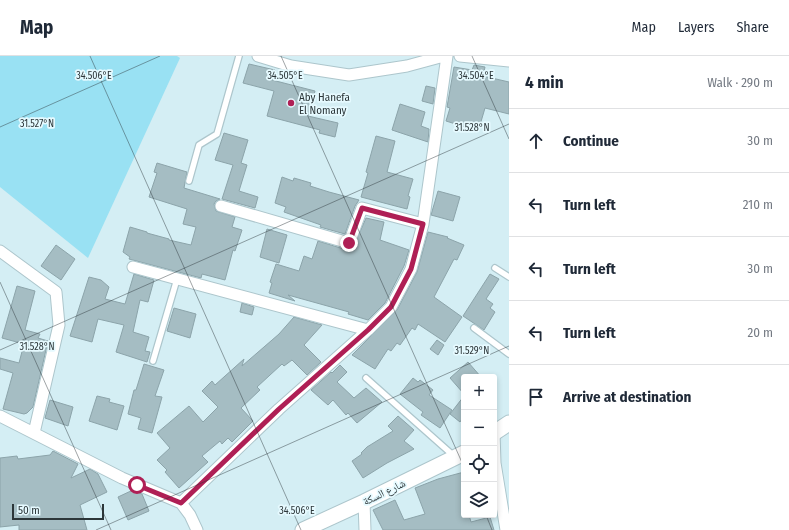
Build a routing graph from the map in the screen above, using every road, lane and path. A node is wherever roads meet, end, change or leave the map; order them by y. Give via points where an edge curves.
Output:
1 (239, 56) edge
2 (258, 56) edge
3 (444, 56) edge
4 (447, 56) edge
5 (460, 56) edge
6 (509, 61) edge
7 (189, 181) dead end
8 (221, 206) dead end
9 (423, 224) junction
10 (0, 251) edge
11 (133, 268) dead end
12 (495, 268) dead end
13 (509, 277) edge
14 (177, 279) junction
15 (474, 328) dead end
16 (368, 330) junction
17 (509, 354) edge
18 (153, 361) dead end
19 (366, 378) dead end
20 (0, 416) edge
21 (509, 423) edge
22 (497, 431) edge
23 (34, 433) junction
24 (494, 446) edge
25 (460, 455) edge
26 (364, 502) junction
27 (181, 503) junction
28 (310, 528) edge
29 (197, 530) edge
30 (365, 530) edge
31 (506, 530) edge

1 - 7 lane via 217,134 200,146
2 - 3 street via 291,66 349,75 407,66
4 - 9 street
5 - 6 street
8 - 9 street via 349,243 362,208
9 - 16 street via 411,269 391,307
10 - 23 street via 56,292 59,325
11 - 14 street
12 - 13 lane
14 - 16 street
14 - 18 lane
15 - 17 lane
16 - 27 street via 279,409
19 - 25 lane
20 - 23 street
21 - 22 street
23 - 27 street via 122,478
24 - 31 street
25 - 26 street, شارع السكة
26 - 28 street, شارع السكة
26 - 30 street
27 - 29 street

